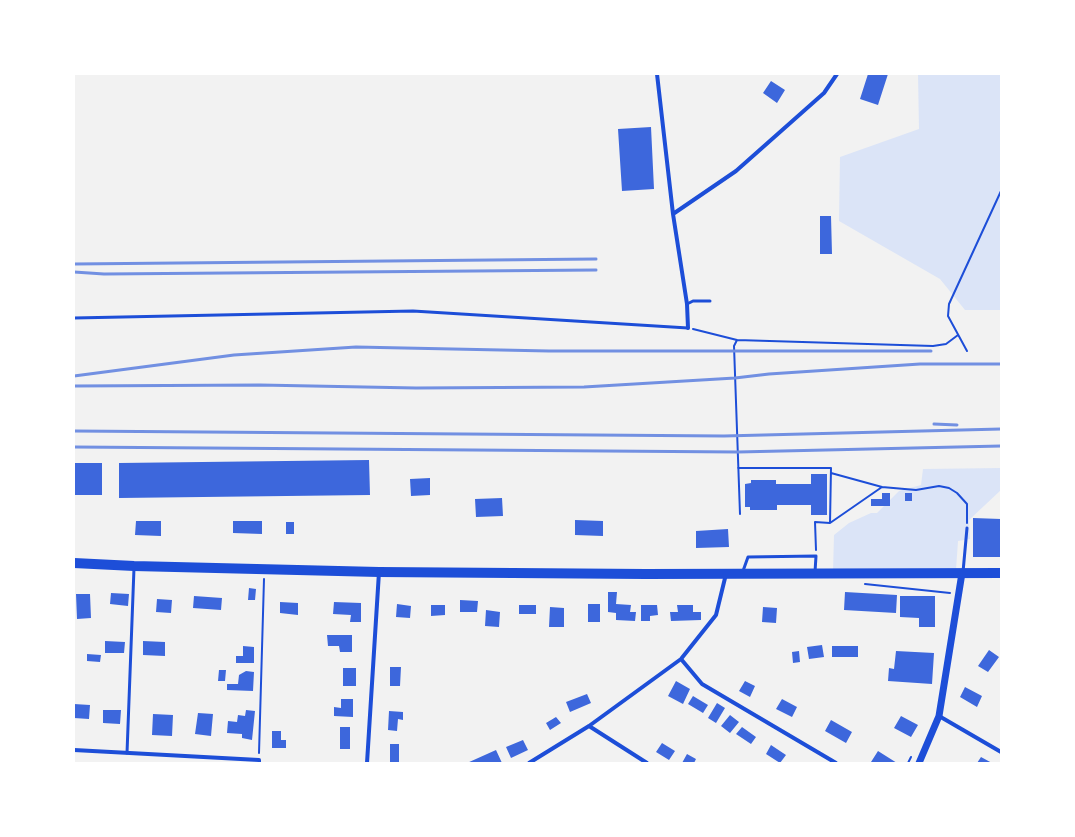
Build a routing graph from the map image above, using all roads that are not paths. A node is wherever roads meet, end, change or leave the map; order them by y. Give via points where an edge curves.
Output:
1 (657, 74) edge
2 (838, 74) edge
3 (673, 214) junction
4 (710, 301) dead end
5 (687, 304) junction
6 (74, 318) edge
7 (688, 328) joint
8 (967, 528) road end
9 (74, 563) edge
10 (134, 566) junction
11 (379, 572) junction
12 (962, 573) junction
13 (1001, 573) edge
14 (726, 574) junction
15 (742, 574) junction
16 (815, 574) junction
17 (682, 658) junction
18 (939, 716) junction
19 (589, 726) junction
20 (74, 750) edge
21 (1001, 752) edge
22 (128, 753) junction
23 (259, 762) edge
24 (368, 763) edge
25 (529, 763) edge
26 (647, 763) edge
27 (836, 763) edge
28 (919, 763) edge

1 - 3 street
2 - 3 street via 824,93 736,171
3 - 5 street
4 - 5 lane via 693,301
5 - 7 street
6 - 7 lane via 413,311
8 - 12 lane
9 - 10 main road
10 - 11 main road
10 - 22 lane
11 - 14 main road
11 - 24 street
12 - 13 main road
12 - 16 main road
12 - 18 street
14 - 15 main road
14 - 17 street via 716,615
15 - 16 main road
15 - 16 lane via 748,557 816,556
17 - 19 street
17 - 27 street via 702,684
18 - 21 street
18 - 28 street
19 - 25 street
19 - 26 street
20 - 22 street
22 - 23 street

